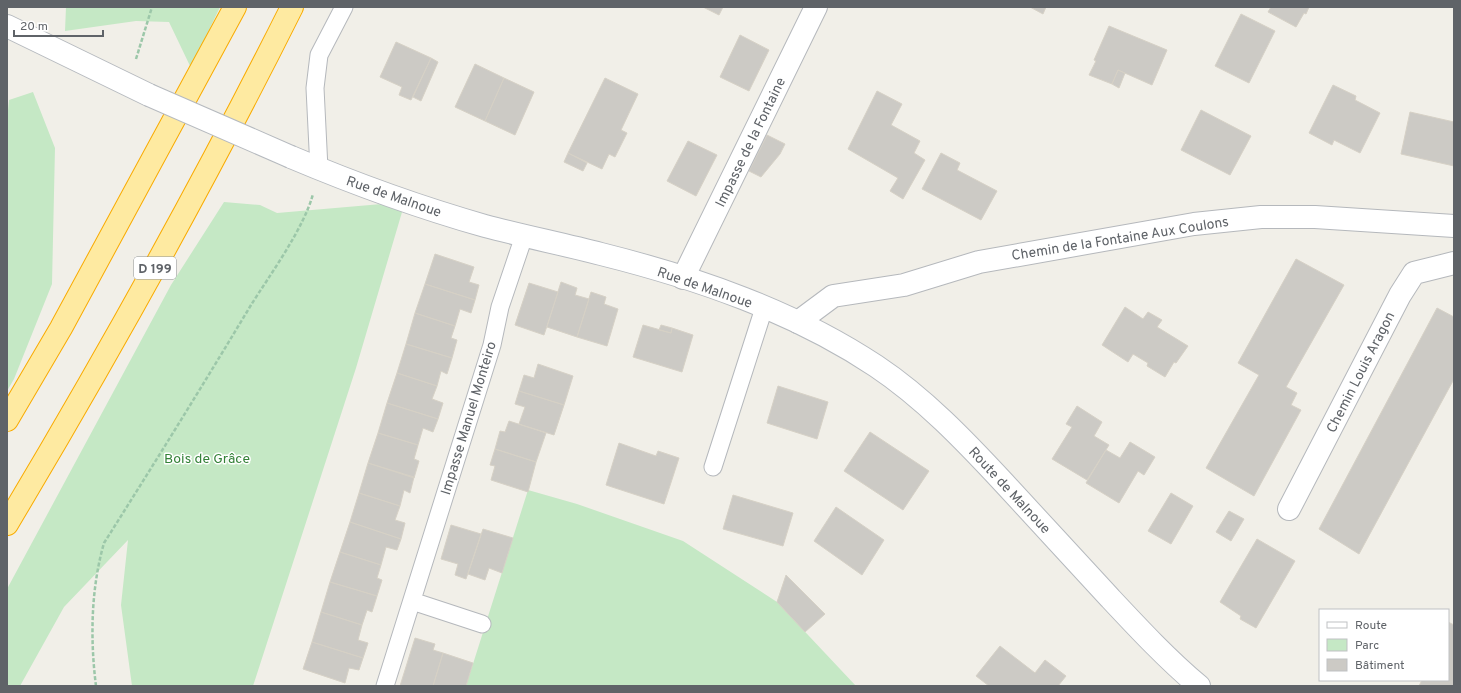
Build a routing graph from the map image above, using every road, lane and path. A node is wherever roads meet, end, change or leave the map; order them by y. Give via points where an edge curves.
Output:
1 (152, 7) edge
2 (234, 7) edge
3 (292, 7) edge
4 (344, 7) edge
5 (816, 7) edge
6 (7, 26) edge
7 (128, 85) junction
8 (319, 169) junction
9 (1454, 226) edge
10 (524, 236) junction
11 (1454, 263) edge
12 (683, 278) junction
13 (764, 308) junction
14 (798, 322) junction
15 (7, 420) edge
16 (713, 467) dead end
17 (1289, 509) dead end
18 (7, 524) edge
19 (412, 601) junction
20 (482, 624) dead end
21 (96, 686) edge
22 (385, 686) edge
23 (1199, 686) edge

1 - 7 path
2 - 15 highway via 65,321
3 - 18 highway, D 199 via 158,262
4 - 8 lane via 319,54 315,88
5 - 12 main road, Impasse de la Fontaine
6 - 7 main road, Rue de Malnoue
7 - 8 main road, Rue de Malnoue, bridge
8 - 10 main road, Rue de Malnoue via 410,204
8 - 21 path via 309,208 295,233 104,542 95,598 92,653
9 - 14 main road, Chemin de la Fontaine Aux Coulons via 1315,217 1261,217 1194,224 979,262 904,285 833,296
10 - 12 main road, Rue de Malnoue via 602,254
10 - 19 lane, Impasse Manuel Monteiro via 500,307 492,345
11 - 17 main road, Chemin Louis Aragon via 1414,273 1400,295
12 - 13 main road, Rue de Malnoue via 735,295
13 - 14 main road, Rue de Malnoue
13 - 16 lane
14 - 23 main road, Route de Malnoue via 877,367 933,412 980,457 1158,650
19 - 20 lane
19 - 22 lane, Impasse Manuel Monteiro

